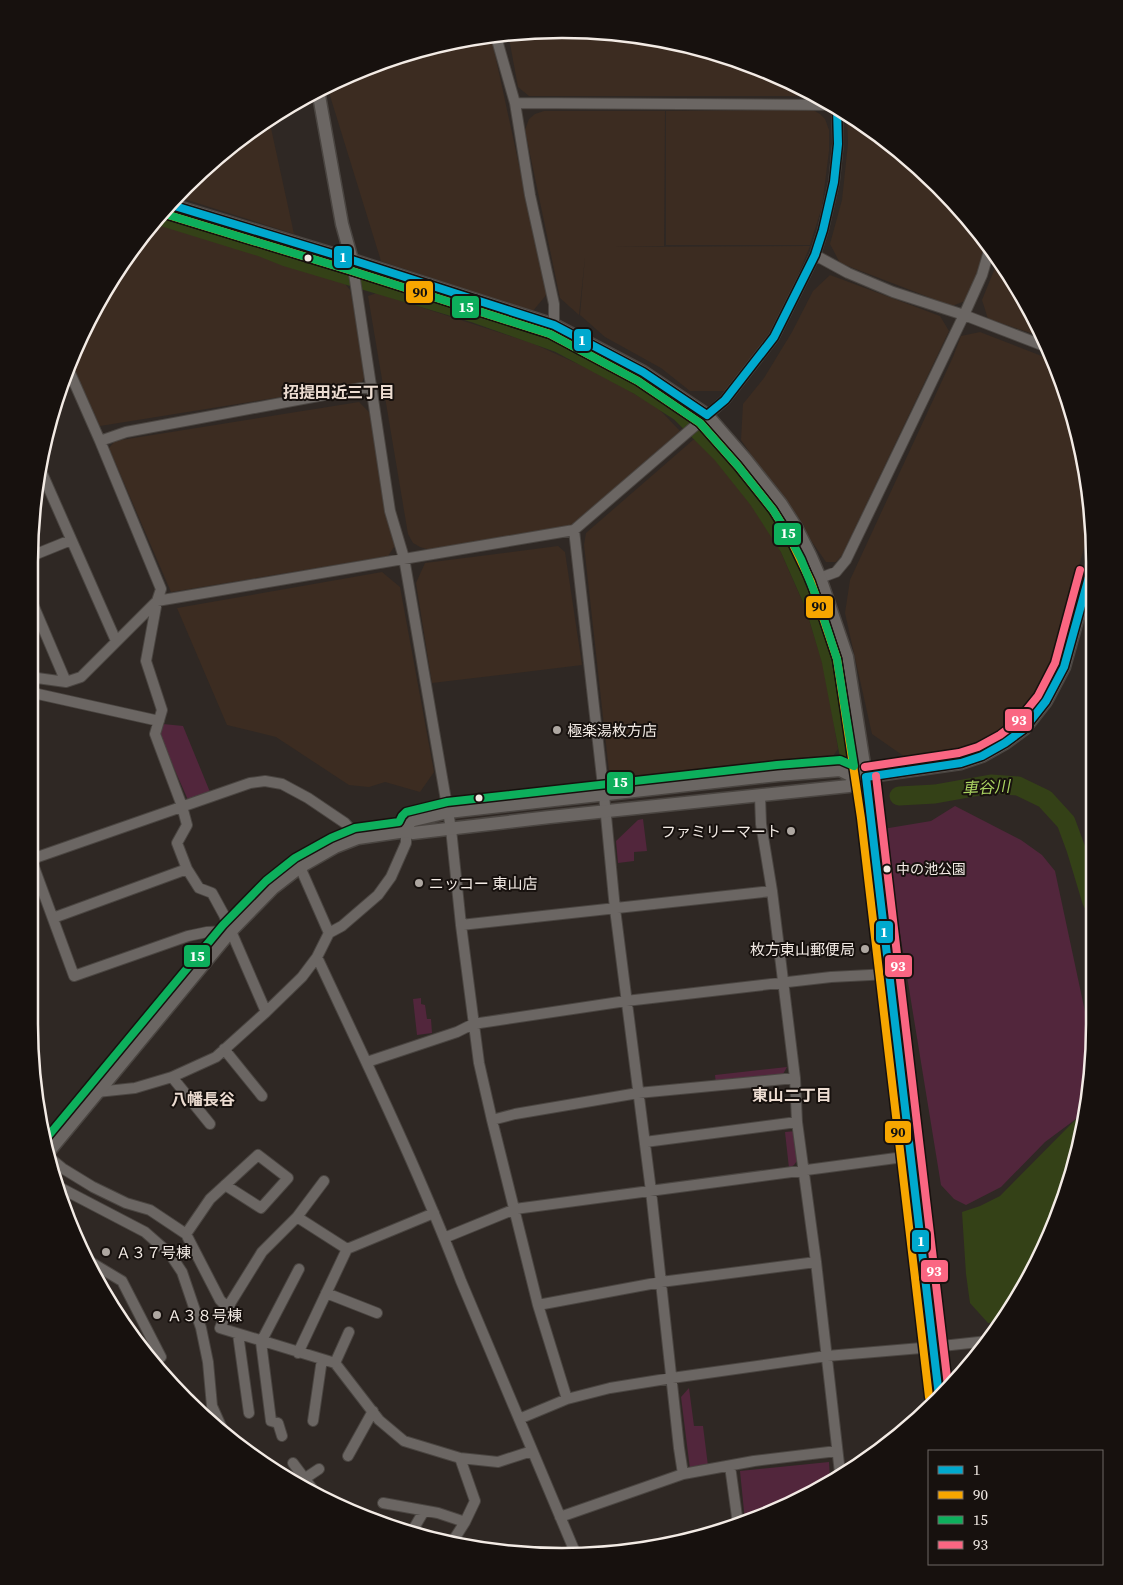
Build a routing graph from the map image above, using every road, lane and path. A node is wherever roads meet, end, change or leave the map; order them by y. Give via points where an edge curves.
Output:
1 (497, 42) edge
2 (319, 98) edge
3 (515, 103) junction
4 (818, 105) edge
5 (837, 116) edge
6 (176, 207) edge
7 (815, 255) junction
8 (987, 257) edge
9 (353, 266) junction
10 (964, 315) junction
11 (554, 325) junction
12 (1038, 344) edge
13 (71, 376) edge
14 (372, 386) junction
15 (702, 419) junction
16 (100, 441) junction
17 (44, 479) edge
18 (574, 530) junction
19 (71, 540) junction
20 (38, 553) edge
21 (404, 558) junction
22 (820, 578) junction
23 (1086, 587) edge
24 (157, 601) junction
25 (38, 616) edge
26 (116, 641) junction
27 (38, 678) edge
28 (66, 682) junction
29 (38, 694) edge
30 (159, 721) junction
31 (861, 778) junction
32 (604, 795) junction
33 (760, 796) junction
34 (182, 806) junction
35 (605, 811) junction
36 (448, 812) junction
37 (451, 828) junction
38 (406, 831) junction
39 (358, 838) junction
40 (38, 856) edge
41 (300, 868) junction
42 (187, 869) junction
43 (38, 880) edge
44 (772, 891) junction
45 (615, 909) junction
46 (53, 918) junction
47 (461, 925) junction
48 (231, 931) junction
49 (329, 933) junction
50 (317, 957) junction
51 (890, 974) junction
52 (783, 983) junction
53 (626, 1001) junction
54 (266, 1012) junction
55 (473, 1024) junction
56 (224, 1049) junction
57 (367, 1062) junction
58 (172, 1077) junction
59 (794, 1078) junction
60 (97, 1092) junction
61 (638, 1093) junction
62 (262, 1096) dead end
63 (492, 1120) junction
64 (797, 1122) junction
65 (210, 1124) dead end
66 (644, 1142) junction
67 (52, 1145) edge
68 (911, 1156) junction
69 (55, 1159) edge
70 (804, 1171) junction
71 (324, 1181) dead end
72 (225, 1185) junction
73 (64, 1190) edge
74 (651, 1191) junction
75 (515, 1209) junction
76 (434, 1213) junction
77 (297, 1217) junction
78 (186, 1234) junction
79 (444, 1238) junction
80 (347, 1249) junction
81 (816, 1262) junction
82 (99, 1267) edge
83 (299, 1269) dead end
84 (661, 1282) junction
85 (326, 1293) junction
86 (538, 1305) junction
87 (228, 1308) junction
88 (377, 1313) dead end
89 (349, 1332) dead end
90 (238, 1334) junction
91 (261, 1342) junction
92 (977, 1342) edge
93 (933, 1347) junction
94 (298, 1353) junction
95 (828, 1356) junction
96 (161, 1357) dead end
97 (322, 1360) junction
98 (335, 1363) junction
99 (672, 1378) junction
100 (938, 1388) edge
101 (567, 1399) junction
102 (373, 1412) junction
103 (249, 1413) dead end
104 (217, 1418) edge
105 (518, 1419) junction
106 (313, 1421) dead end
107 (282, 1436) dead end
108 (532, 1450) junction
109 (837, 1451) junction
110 (348, 1456) dead end
111 (460, 1458) junction
112 (293, 1463) dead end
113 (730, 1466) junction
114 (839, 1467) edge
115 (318, 1469) dead end
116 (683, 1474) junction
117 (304, 1479) joint
118 (383, 1503) dead end
119 (424, 1511) junction
120 (560, 1517) junction
121 (737, 1517) edge
122 (465, 1522) junction
123 (415, 1527) edge
124 (456, 1536) edge
125 (573, 1547) edge

1 - 3 street
2 - 9 street via 342,224
3 - 4 street
3 - 11 street via 530,195 554,304
5 - 7 street via 834,182
6 - 9 street
7 - 10 street via 893,292
7 - 15 street via 774,336 725,400
8 - 10 street
9 - 11 street
9 - 14 street
10 - 12 street
10 - 22 street via 846,560 836,572
11 - 15 street via 643,372
13 - 16 street
14 - 16 street via 126,432
14 - 21 street via 390,511
15 - 18 street
15 - 22 street via 746,460 781,504
16 - 24 street via 161,588
17 - 19 street
18 - 21 street
18 - 32 street
19 - 20 street
19 - 26 street
21 - 24 street
21 - 36 street
22 - 31 street via 847,657
23 - 31 street via 1064,667 1046,701 1024,729 982,756 961,763
24 - 26 street
24 - 30 street via 146,661 162,710
25 - 28 street
26 - 28 street via 81,677
27 - 28 street
29 - 30 street
30 - 34 street via 155,734
31 - 32 street via 840,770
31 - 33 street via 849,786
31 - 51 street
32 - 35 street
32 - 36 street
33 - 35 street
33 - 44 street via 761,824
34 - 39 street via 250,783 282,784 345,823
34 - 40 street
34 - 42 street via 187,825 177,843
35 - 37 street
35 - 45 street
36 - 37 street
36 - 38 street via 410,821
37 - 38 street via 413,834
37 - 47 street
38 - 39 street
38 - 49 street via 406,843 391,877 378,895
39 - 41 street
41 - 48 street via 273,888
41 - 49 street
42 - 46 street
42 - 48 street via 198,888 212,892
43 - 46 street
44 - 45 street
44 - 52 street
45 - 47 street
45 - 53 street
46 - 48 street via 74,976 188,936
47 - 55 street
48 - 54 street
48 - 60 street
49 - 50 street
50 - 54 street via 302,977
50 - 57 street
51 - 52 street
51 - 68 street
52 - 53 street
52 - 59 street
53 - 55 street
53 - 61 street
54 - 56 street
55 - 57 street
55 - 63 street
56 - 58 street via 216,1057
56 - 62 street
57 - 76 street
58 - 60 street via 135,1088
58 - 65 street
59 - 61 street
59 - 64 street
60 - 67 street
61 - 63 street
61 - 66 street
63 - 75 street
64 - 66 street
64 - 70 street
66 - 74 street
68 - 70 street
68 - 93 street
69 - 78 street via 62,1168 93,1187 150,1210
70 - 74 street
70 - 81 street
71 - 77 street
72 - 72 street via 258,1155 288,1178 261,1208
72 - 78 street via 210,1199
73 - 104 street via 145,1232 170,1254 182,1272 200,1328 208,1362 212,1406
74 - 75 street
74 - 84 street
75 - 79 street
75 - 86 street
76 - 79 street
76 - 80 street
77 - 80 street
77 - 87 street via 262,1252
78 - 87 street via 220,1300
79 - 105 street
80 - 85 street
81 - 84 street
81 - 95 street
82 - 96 street via 122,1281
83 - 91 street
84 - 86 street
84 - 99 street
85 - 88 street
85 - 94 street
86 - 101 street
87 - 90 street via 220,1328
89 - 98 street
90 - 91 street
90 - 103 street
91 - 94 street
91 - 107 street via 271,1422 278,1423
92 - 93 street
93 - 95 street
93 - 100 street
94 - 97 street
95 - 99 street
95 - 109 street
97 - 98 street
97 - 106 street
98 - 102 street
99 - 101 street
99 - 116 street
101 - 105 street
102 - 110 street
102 - 111 street via 404,1441
105 - 108 street
108 - 111 street via 498,1462
108 - 120 street
109 - 113 street
109 - 114 street
111 - 122 street via 476,1501
112 - 117 street
113 - 116 street
113 - 121 street
115 - 117 street
116 - 120 street
118 - 119 street
119 - 122 street
119 - 123 street
120 - 125 street
122 - 124 street

